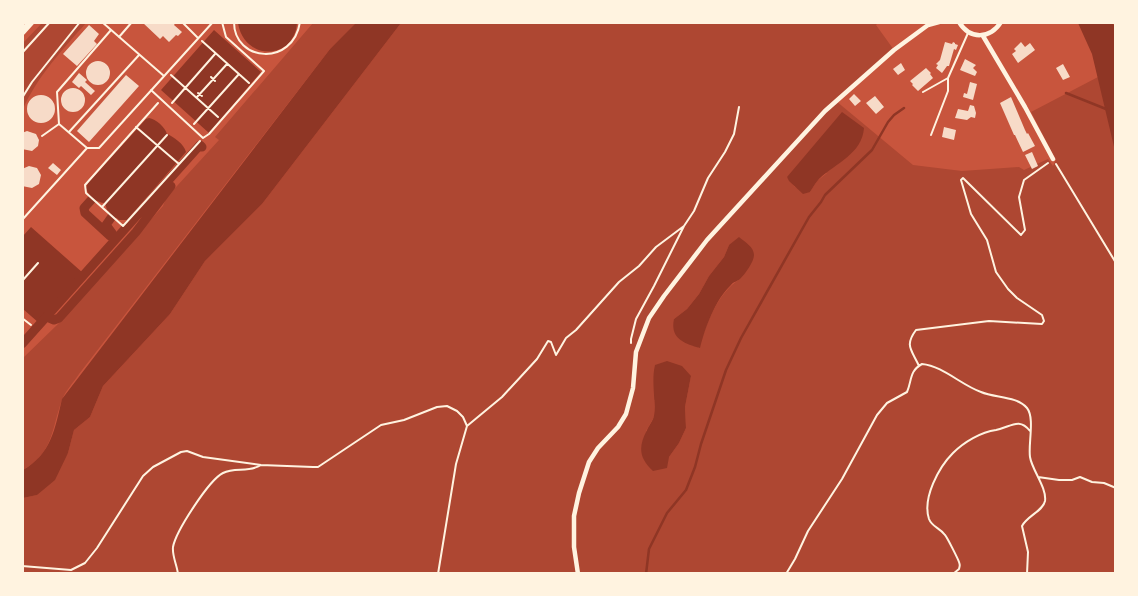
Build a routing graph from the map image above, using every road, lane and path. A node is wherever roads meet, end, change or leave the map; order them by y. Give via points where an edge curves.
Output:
1 (31, 22) edge
2 (50, 22) edge
3 (80, 22) edge
4 (102, 22) edge
5 (132, 22) edge
6 (182, 22) edge
7 (213, 22) edge
8 (222, 22) edge
9 (234, 22) edge
10 (300, 22) edge
11 (939, 22) edge
12 (959, 22) edge
13 (1001, 22) edge
14 (111, 30) junction
15 (22, 32) edge
16 (968, 32) junction
17 (983, 36) junction
18 (119, 37) junction
19 (198, 38) junction
20 (203, 42) dead end
21 (216, 53) junction
22 (22, 54) edge
23 (139, 55) junction
24 (228, 64) junction
25 (239, 74) junction
26 (164, 76) junction
27 (173, 76) dead end
28 (948, 78) junction
29 (250, 84) dead end
30 (185, 87) junction
31 (150, 90) junction
32 (923, 92) dead end
33 (22, 98) edge
34 (197, 98) junction
35 (161, 100) junction
36 (173, 101) dead end
37 (739, 107) dead end
38 (208, 108) junction
39 (220, 119) dead end
40 (196, 122) dead end
41 (59, 124) junction
42 (136, 127) junction
43 (69, 132) junction
44 (167, 135) dead end
45 (931, 135) dead end
46 (42, 136) dead end
47 (203, 138) junction
48 (158, 146) junction
49 (87, 148) junction
50 (1053, 159) junction
51 (179, 164) junction
52 (102, 207) junction
53 (22, 220) edge
54 (684, 226) junction
55 (1116, 263) edge
56 (38, 264) dead end
57 (22, 281) edge
58 (22, 318) edge
59 (31, 325) dead end
60 (636, 352) junction
61 (918, 366) junction
62 (467, 426) junction
63 (1030, 431) junction
64 (261, 465) junction
65 (1038, 477) junction
66 (1116, 488) edge
67 (22, 566) edge
68 (178, 574) edge
69 (438, 574) edge
70 (578, 574) edge
71 (786, 574) edge
72 (953, 574) edge
73 (1026, 574) edge

1 - 15 main road
2 - 22 path
3 - 33 path
4 - 14 lane
5 - 18 lane
6 - 19 lane
7 - 19 lane
8 - 47 lane via 226,37 264,71
9 - 10 lane via 237,36 244,45 263,54 285,50 293,42
11 - 60 street via 928,25 894,50 825,111 706,240 649,318
12 - 16 street
13 - 17 street via 996,30
14 - 18 lane
14 - 41 lane via 57,92
16 - 17 street
16 - 28 lane
17 - 50 street via 1026,106
18 - 23 lane
19 - 26 lane
20 - 21 path
21 - 24 path
21 - 30 path
23 - 26 lane
23 - 43 lane
24 - 25 path
24 - 34 path
25 - 29 path
25 - 38 path
26 - 31 lane
27 - 30 path
28 - 32 lane
28 - 45 lane via 948,91
30 - 34 path
30 - 36 path
31 - 35 lane
31 - 49 lane via 99,148
34 - 38 path
35 - 42 path
35 - 47 lane
37 - 54 path via 732,139
38 - 39 path
38 - 40 path
41 - 43 lane
41 - 46 lane
42 - 48 path
42 - 52 path via 86,183 85,190
43 - 49 lane
44 - 48 path
47 - 51 path
48 - 51 path
48 - 52 path
49 - 53 lane
50 - 55 path
50 - 61 path via 1024,180 1019,197 1025,230 1021,235 963,178 961,180 971,214 987,240 996,272 1008,289 1042,315 1044,321 1042,324 989,322 916,330 908,345
51 - 52 path via 123,226
54 - 60 path via 636,318 630,339
54 - 62 path via 619,282 566,338 556,355 552,342 548,341 537,359 502,397
56 - 57 path
58 - 59 lane
60 - 70 street via 632,395 626,414 589,462 579,493 574,516
61 - 63 path via 925,364 979,392 1023,404 1030,412
61 - 71 path via 911,375 907,392 887,404 877,415
62 - 64 path via 457,411 440,406 381,425 318,466
62 - 69 path via 454,470
63 - 65 path via 1031,460
63 - 72 path via 1019,423 978,436 954,452 939,473 927,510 931,523 945,535 960,562 960,567
64 - 67 path via 181,452 153,467 144,476 85,564 71,570
64 - 68 path via 251,470 223,473 207,490 176,535 173,549
65 - 66 path via 1072,480 1080,477
65 - 73 path via 1044,502 1022,526 1028,552

